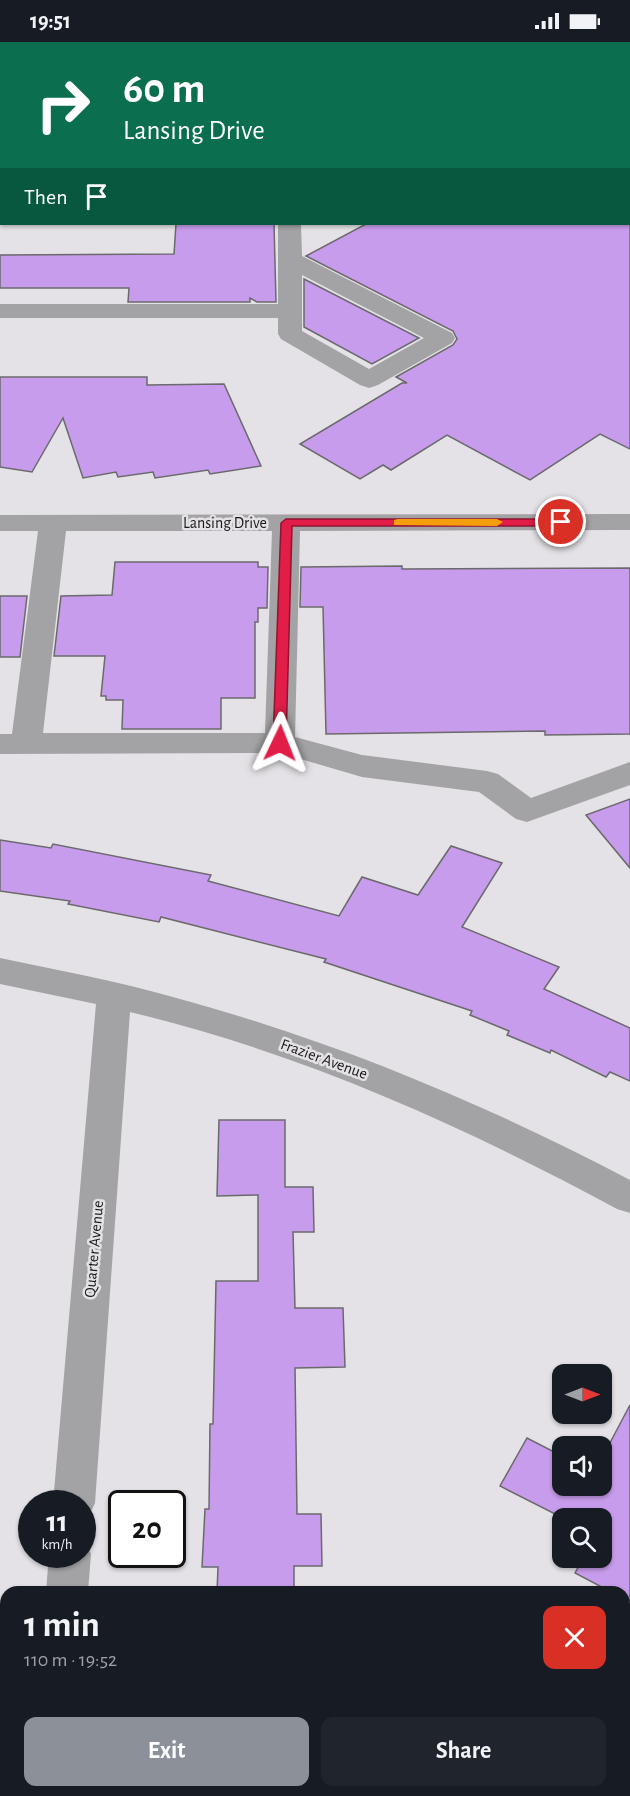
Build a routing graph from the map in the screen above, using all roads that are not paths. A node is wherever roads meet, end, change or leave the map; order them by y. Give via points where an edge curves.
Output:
1 (290, 225) edge
2 (290, 259) junction
3 (0, 311) edge
4 (290, 311) junction
5 (630, 522) edge
6 (0, 523) edge
7 (53, 523) junction
8 (286, 523) junction
9 (280, 743) junction
10 (13, 744) edge
11 (630, 773) edge
12 (0, 971) edge
13 (114, 995) junction
14 (630, 1198) edge
15 (75, 1490) edge
16 (69, 1568) edge
17 (67, 1586) edge

1 - 2 street
2 - 4 street
2 - 4 street via 443,338 369,380 290,334
3 - 4 street
5 - 8 street, Lansing Drive
6 - 7 street, Lansing Drive
7 - 8 street, Lansing Drive
7 - 10 street
8 - 9 street
9 - 10 street
9 - 11 street via 362,766 487,782 527,811
12 - 13 street, Frazier Avenue
13 - 14 street, Frazier Avenue via 305,1050 441,1103 548,1153
13 - 15 street, Quarter Avenue
16 - 17 street

